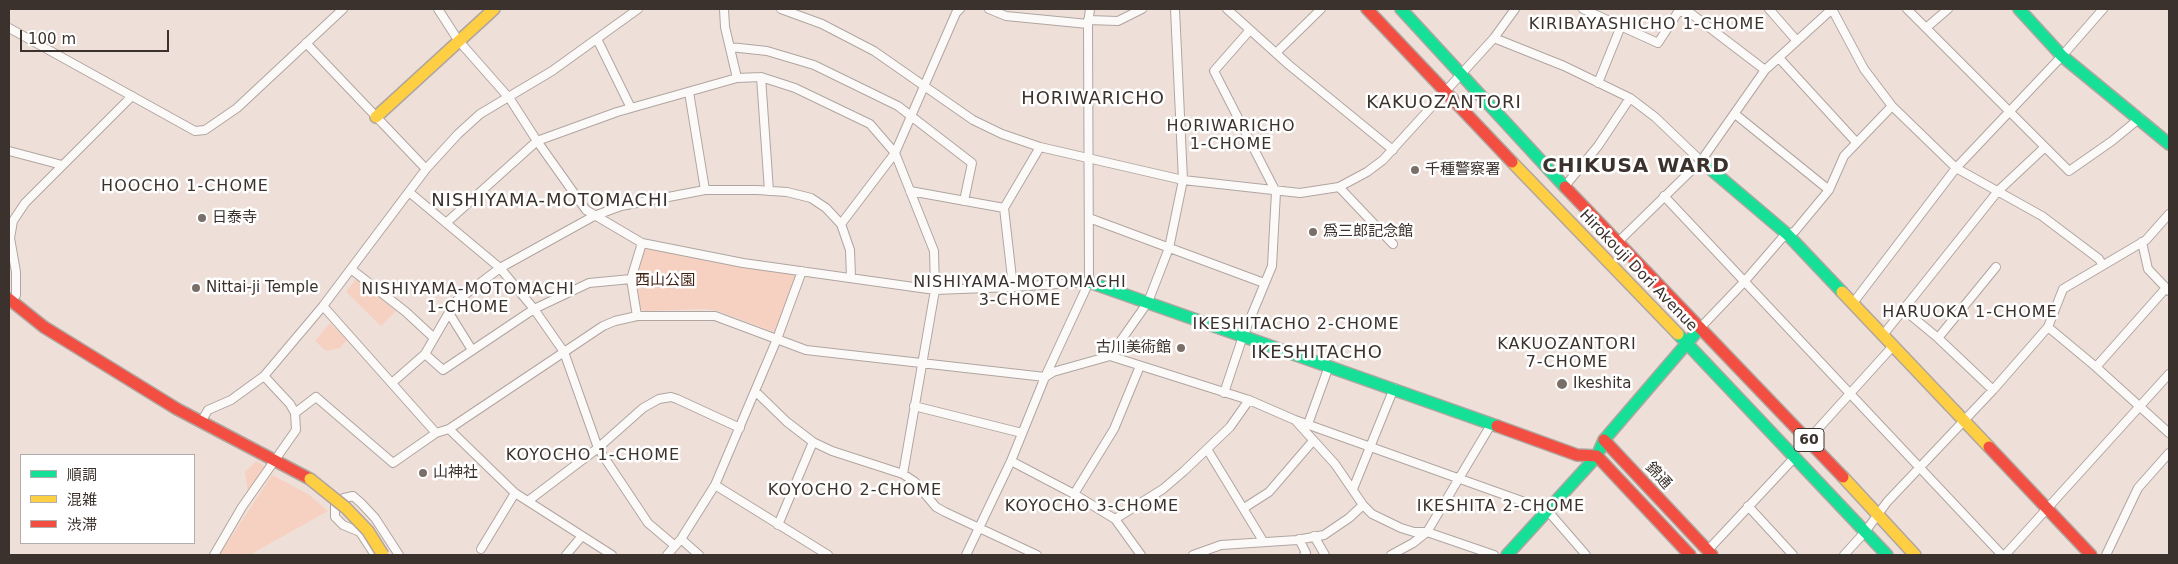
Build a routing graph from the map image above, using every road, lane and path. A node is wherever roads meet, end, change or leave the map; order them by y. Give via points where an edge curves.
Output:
1 (343, 9) edge
2 (438, 9) edge
3 (494, 9) edge
4 (638, 9) edge
5 (724, 9) edge
6 (781, 9) edge
7 (989, 9) edge
8 (1090, 9) edge
9 (1142, 9) edge
10 (1175, 9) edge
11 (1228, 9) edge
12 (1321, 9) edge
13 (1367, 9) edge
14 (1401, 9) edge
15 (1515, 9) edge
16 (1583, 9) edge
17 (1769, 9) edge
18 (1832, 9) edge
19 (1907, 9) edge
20 (1948, 9) edge
21 (2019, 9) edge
22 (2103, 9) edge
23 (956, 10) edge
24 (1088, 22) junction
25 (1621, 26) junction
26 (9, 28) edge
27 (1926, 28) junction
28 (1250, 30) junction
29 (1494, 38) junction
30 (597, 39) junction
31 (458, 40) junction
32 (1797, 41) junction
33 (306, 43) junction
34 (730, 47) junction
35 (1276, 53) junction
36 (2062, 56) junction
37 (1780, 58) junction
38 (1765, 70) junction
39 (1462, 74) junction
40 (761, 77) junction
41 (737, 78) junction
42 (1598, 82) junction
43 (924, 86) junction
44 (1447, 91) junction
45 (690, 92) junction
46 (132, 96) junction
47 (508, 96) junction
48 (1630, 98) junction
49 (1892, 106) junction
50 (631, 108) junction
51 (2010, 112) junction
52 (1735, 114) junction
53 (912, 116) junction
54 (376, 117) junction
55 (2140, 118) junction
56 (537, 141) junction
57 (1856, 142) junction
58 (2169, 144) edge
59 (2045, 147) junction
60 (1040, 148) junction
61 (1393, 150) junction
62 (9, 151) edge
63 (895, 153) junction
64 (1089, 159) junction
65 (1701, 161) junction
66 (62, 165) junction
67 (1956, 168) junction
68 (426, 169) junction
69 (1183, 180) junction
70 (1566, 186) junction
71 (1339, 187) junction
72 (706, 190) junction
73 (1829, 190) junction
74 (769, 191) junction
75 (910, 191) junction
76 (1998, 191) junction
77 (409, 192) junction
78 (1276, 192) junction
79 (1664, 196) junction
80 (964, 201) junction
81 (1004, 208) junction
82 (2169, 214) edge
83 (594, 216) junction
84 (1089, 218) junction
85 (446, 223) junction
86 (841, 224) junction
87 (1788, 234) junction
88 (2142, 242) junction
89 (642, 243) junction
90 (1617, 243) junction
91 (1393, 244) dead end
92 (1169, 248) junction
93 (2102, 264) junction
94 (1996, 267) dead end
95 (500, 268) junction
96 (351, 269) junction
97 (802, 271) junction
98 (851, 277) junction
99 (631, 279) junction
100 (1089, 282) junction
101 (1744, 282) junction
102 (1264, 283) junction
103 (1013, 287) junction
104 (935, 290) junction
105 (2167, 290) edge
106 (11, 300) edge
107 (1148, 302) junction
108 (1853, 304) junction
109 (323, 306) junction
110 (534, 309) junction
111 (1903, 309) junction
112 (449, 312) junction
113 (637, 316) junction
114 (2048, 327) junction
115 (1700, 328) junction
116 (1883, 335) junction
117 (1243, 336) junction
118 (434, 338) junction
119 (1938, 338) junction
120 (777, 339) junction
121 (1687, 343) junction
122 (1893, 346) junction
123 (472, 350) junction
124 (564, 352) junction
125 (425, 354) junction
126 (1110, 356) junction
127 (921, 364) junction
128 (1140, 366) junction
129 (1329, 366) junction
130 (2096, 366) junction
131 (2169, 374) edge
132 (264, 376) junction
133 (1045, 377) junction
134 (393, 382) junction
135 (1394, 388) junction
136 (1993, 390) junction
137 (756, 392) junction
138 (1224, 393) junction
139 (1850, 394) junction
140 (1249, 400) junction
141 (914, 406) junction
142 (2139, 407) junction
143 (295, 413) junction
144 (1295, 420) junction
145 (1964, 421) junction
146 (201, 422) junction
147 (1492, 423) junction
148 (1308, 424) junction
149 (740, 428) junction
150 (449, 429) junction
151 (436, 432) junction
152 (1022, 433) junction
153 (2169, 434) edge
154 (1604, 440) junction
155 (1808, 440) junction
156 (813, 442) junction
157 (1312, 442) junction
158 (1372, 446) junction
159 (598, 448) junction
160 (1207, 449) junction
161 (2169, 453) edge
162 (1577, 455) junction
163 (1597, 456) junction
164 (1795, 456) junction
165 (276, 460) junction
166 (1011, 461) junction
167 (1920, 467) junction
168 (1583, 471) junction
169 (903, 474) junction
170 (1459, 477) junction
171 (715, 485) junction
172 (1354, 489) junction
173 (515, 493) junction
174 (1074, 494) junction
175 (528, 501) junction
176 (1363, 505) junction
177 (1748, 506) junction
178 (1244, 508) junction
179 (2047, 509) junction
180 (1547, 510) junction
181 (1878, 515) junction
182 (1115, 519) junction
183 (778, 524) junction
184 (979, 529) junction
185 (1427, 532) junction
186 (1865, 532) junction
187 (582, 536) junction
188 (1314, 536) junction
189 (681, 539) junction
190 (1299, 539) junction
191 (1263, 541) junction
192 (674, 546) junction
193 (481, 549) dead end
194 (1710, 553) edge
195 (214, 555) edge
196 (375, 555) edge
197 (383, 555) edge
198 (399, 555) edge
199 (566, 555) edge
200 (612, 555) edge
201 (667, 555) edge
202 (699, 555) edge
203 (828, 555) edge
204 (966, 555) edge
205 (1036, 555) edge
206 (1140, 555) edge
207 (1193, 555) edge
208 (1304, 555) edge
209 (1324, 555) edge
210 (1391, 555) edge
211 (1494, 555) edge
212 (1507, 555) edge
213 (1586, 555) edge
214 (1690, 555) edge
215 (1794, 555) edge
216 (1844, 555) edge
217 (1887, 555) edge
218 (1915, 555) edge
219 (2004, 555) edge
220 (2091, 555) edge
221 (2106, 555) edge

1 - 33 street
2 - 31 street
3 - 31 street
4 - 30 street
5 - 34 street
6 - 43 street via 822,24 874,51
7 - 24 street via 1006,16
8 - 24 street
9 - 24 street via 1118,21
10 - 69 street
11 - 28 street
12 - 35 street
13 - 44 street, Hirokouji Dori Avenue / 60
14 - 39 street, Hirokouji Dori Avenue / 60
15 - 29 street
16 - 25 street
17 - 32 street
18 - 32 street
18 - 49 street via 1864,69
19 - 27 street
20 - 27 street
21 - 36 street
22 - 36 street
23 - 43 street
24 - 64 street
25 - 38 street via 1658,43 1678,12 1690,12
25 - 42 street
26 - 46 street
27 - 51 street
28 - 35 street
28 - 78 street via 1214,71
29 - 39 street
29 - 42 street
30 - 47 street via 552,71
30 - 50 street
31 - 47 street
31 - 54 street
32 - 37 street
33 - 46 street via 237,108 205,130 196,131
33 - 54 street
34 - 41 street
34 - 53 street via 767,51 814,65
35 - 61 street
36 - 51 street
36 - 55 street
37 - 38 street
37 - 57 street
38 - 52 street
39 - 44 street
39 - 70 street, Hirokouji Dori Avenue / 60
40 - 41 street
40 - 63 street via 795,88 870,124
40 - 74 street
41 - 45 street
42 - 48 street
43 - 53 street
43 - 60 street via 973,120
44 - 61 street
44 - 121 street, Hirokouji Dori Avenue / 60
45 - 50 street
45 - 72 street
46 - 66 street
47 - 56 street
47 - 68 street via 480,114
48 - 65 street
48 - 70 street
49 - 57 street
49 - 67 street
50 - 56 street
51 - 59 street
51 - 67 street
52 - 65 street
52 - 73 street
53 - 63 street
53 - 80 street via 972,163
54 - 68 street
55 - 58 street
55 - 59 street via 2069,172
56 - 83 street via 586,210
56 - 85 street
57 - 73 street via 1844,156
59 - 76 street
60 - 64 street
60 - 81 street
61 - 71 street via 1367,172
62 - 66 street
63 - 75 street
63 - 86 street
64 - 69 street
64 - 84 street
65 - 79 street
65 - 87 street
66 - 106 street via 25,203 13,221 10,238 16,295
67 - 76 street
67 - 108 street
68 - 77 street
69 - 78 street
69 - 92 street
70 - 90 street, Hirokouji Dori Avenue / 60
71 - 78 street via 1300,193
71 - 91 street
72 - 74 street
72 - 83 street via 620,206
73 - 87 street via 1795,231
74 - 86 street via 811,198
75 - 80 street
75 - 104 street via 934,251
76 - 93 street via 2042,216
76 - 111 street
77 - 85 street
77 - 96 street
78 - 102 street via 1272,266
79 - 90 street
79 - 101 street
80 - 81 street
81 - 103 street
82 - 88 street
83 - 89 street
83 - 95 street
84 - 92 street
84 - 100 street
85 - 95 street
86 - 98 street via 850,250
87 - 101 street
87 - 108 street
88 - 93 street
88 - 105 street via 2148,269
89 - 97 street
89 - 99 street
90 - 115 street, Hirokouji Dori Avenue / 60
92 - 102 street
92 - 107 street
93 - 114 street via 2063,289
94 - 119 street
95 - 110 street
95 - 112 street via 455,302
96 - 109 street
96 - 118 street
97 - 98 street
97 - 120 street
98 - 104 street
99 - 110 street via 589,284
99 - 113 street
100 - 103 street
100 - 107 street
100 - 133 street
101 - 115 street
101 - 139 street
102 - 117 street
103 - 104 street
104 - 127 street
105 - 130 street
106 - 146 street via 44,327
107 - 117 street
107 - 126 street
108 - 116 street
109 - 132 street
109 - 134 street
110 - 123 street
110 - 124 street
111 - 116 street
111 - 119 street
112 - 118 street
112 - 123 street
113 - 120 street via 715,316
113 - 124 street via 603,326
114 - 130 street
114 - 136 street
115 - 121 street
115 - 155 street, Hirokouji Dori Avenue / 60
116 - 122 street
117 - 129 street
117 - 138 street
118 - 125 street
119 - 136 street
120 - 127 street via 806,350
120 - 137 street
121 - 154 street
121 - 164 street, Hirokouji Dori Avenue / 60
122 - 139 street
122 - 145 street
123 - 125 street via 443,370
124 - 150 street
124 - 159 street
125 - 134 street
126 - 128 street
126 - 133 street
127 - 133 street
127 - 141 street
128 - 138 street
128 - 174 street via 1114,429
129 - 135 street
129 - 148 street
130 - 142 street
131 - 142 street
132 - 143 street
132 - 146 street via 231,400 208,410
133 - 152 street
134 - 151 street
135 - 147 street
135 - 158 street
136 - 145 street
137 - 149 street
137 - 156 street via 786,422
138 - 140 street
139 - 155 street
139 - 167 street
140 - 144 street
140 - 160 street via 1230,427
141 - 152 street
141 - 169 street
142 - 153 street
142 - 179 street
143 - 151 street via 316,397 393,463
143 - 165 street via 296,430
144 - 148 street
144 - 157 street
145 - 167 street
145 - 179 street
146 - 165 street
147 - 162 street
147 - 170 street
148 - 158 street
149 - 159 street via 678,398 665,397 643,408
149 - 171 street
150 - 151 street
150 - 173 street
152 - 166 street
154 - 162 street
154 - 163 street
154 - 194 street, 錦通
155 - 181 street, Hirokouji Dori Avenue / 60
156 - 169 street
156 - 183 street
157 - 172 street
157 - 178 street via 1269,492
158 - 170 street
158 - 172 street
159 - 175 street
159 - 192 street via 648,523
160 - 178 street
160 - 182 street via 1163,489
161 - 221 street via 2138,488
162 - 163 street
162 - 168 street
163 - 168 street
163 - 214 street
164 - 177 street
164 - 186 street, Hirokouji Dori Avenue / 60
165 - 195 street via 242,507
165 - 197 street, bridge via 310,479 346,508
166 - 174 street
166 - 184 street
167 - 181 street
167 - 219 street
168 - 180 street
169 - 184 street via 915,482 936,507
170 - 180 street
170 - 185 street
171 - 183 street
171 - 189 street
172 - 176 street
173 - 175 street
173 - 193 street
174 - 182 street
175 - 187 street
176 - 185 street via 1372,514 1401,528
176 - 188 street via 1338,527 1324,535
177 - 194 street
177 - 215 street
178 - 191 street
179 - 219 street
179 - 220 street
180 - 212 street
180 - 213 street
181 - 186 street
181 - 218 street, Hirokouji Dori Avenue / 60
182 - 206 street
183 - 203 street
184 - 204 street
184 - 205 street
185 - 210 street
185 - 211 street
186 - 216 street
186 - 217 street, Hirokouji Dori Avenue / 60
187 - 199 street
187 - 200 street
188 - 190 street
188 - 209 street
189 - 192 street
189 - 202 street
190 - 191 street
190 - 208 street via 1306,553
191 - 207 street via 1221,545
192 - 201 street
196 - 198 street via 360,532 335,517 335,505 344,498 353,496 361,503

